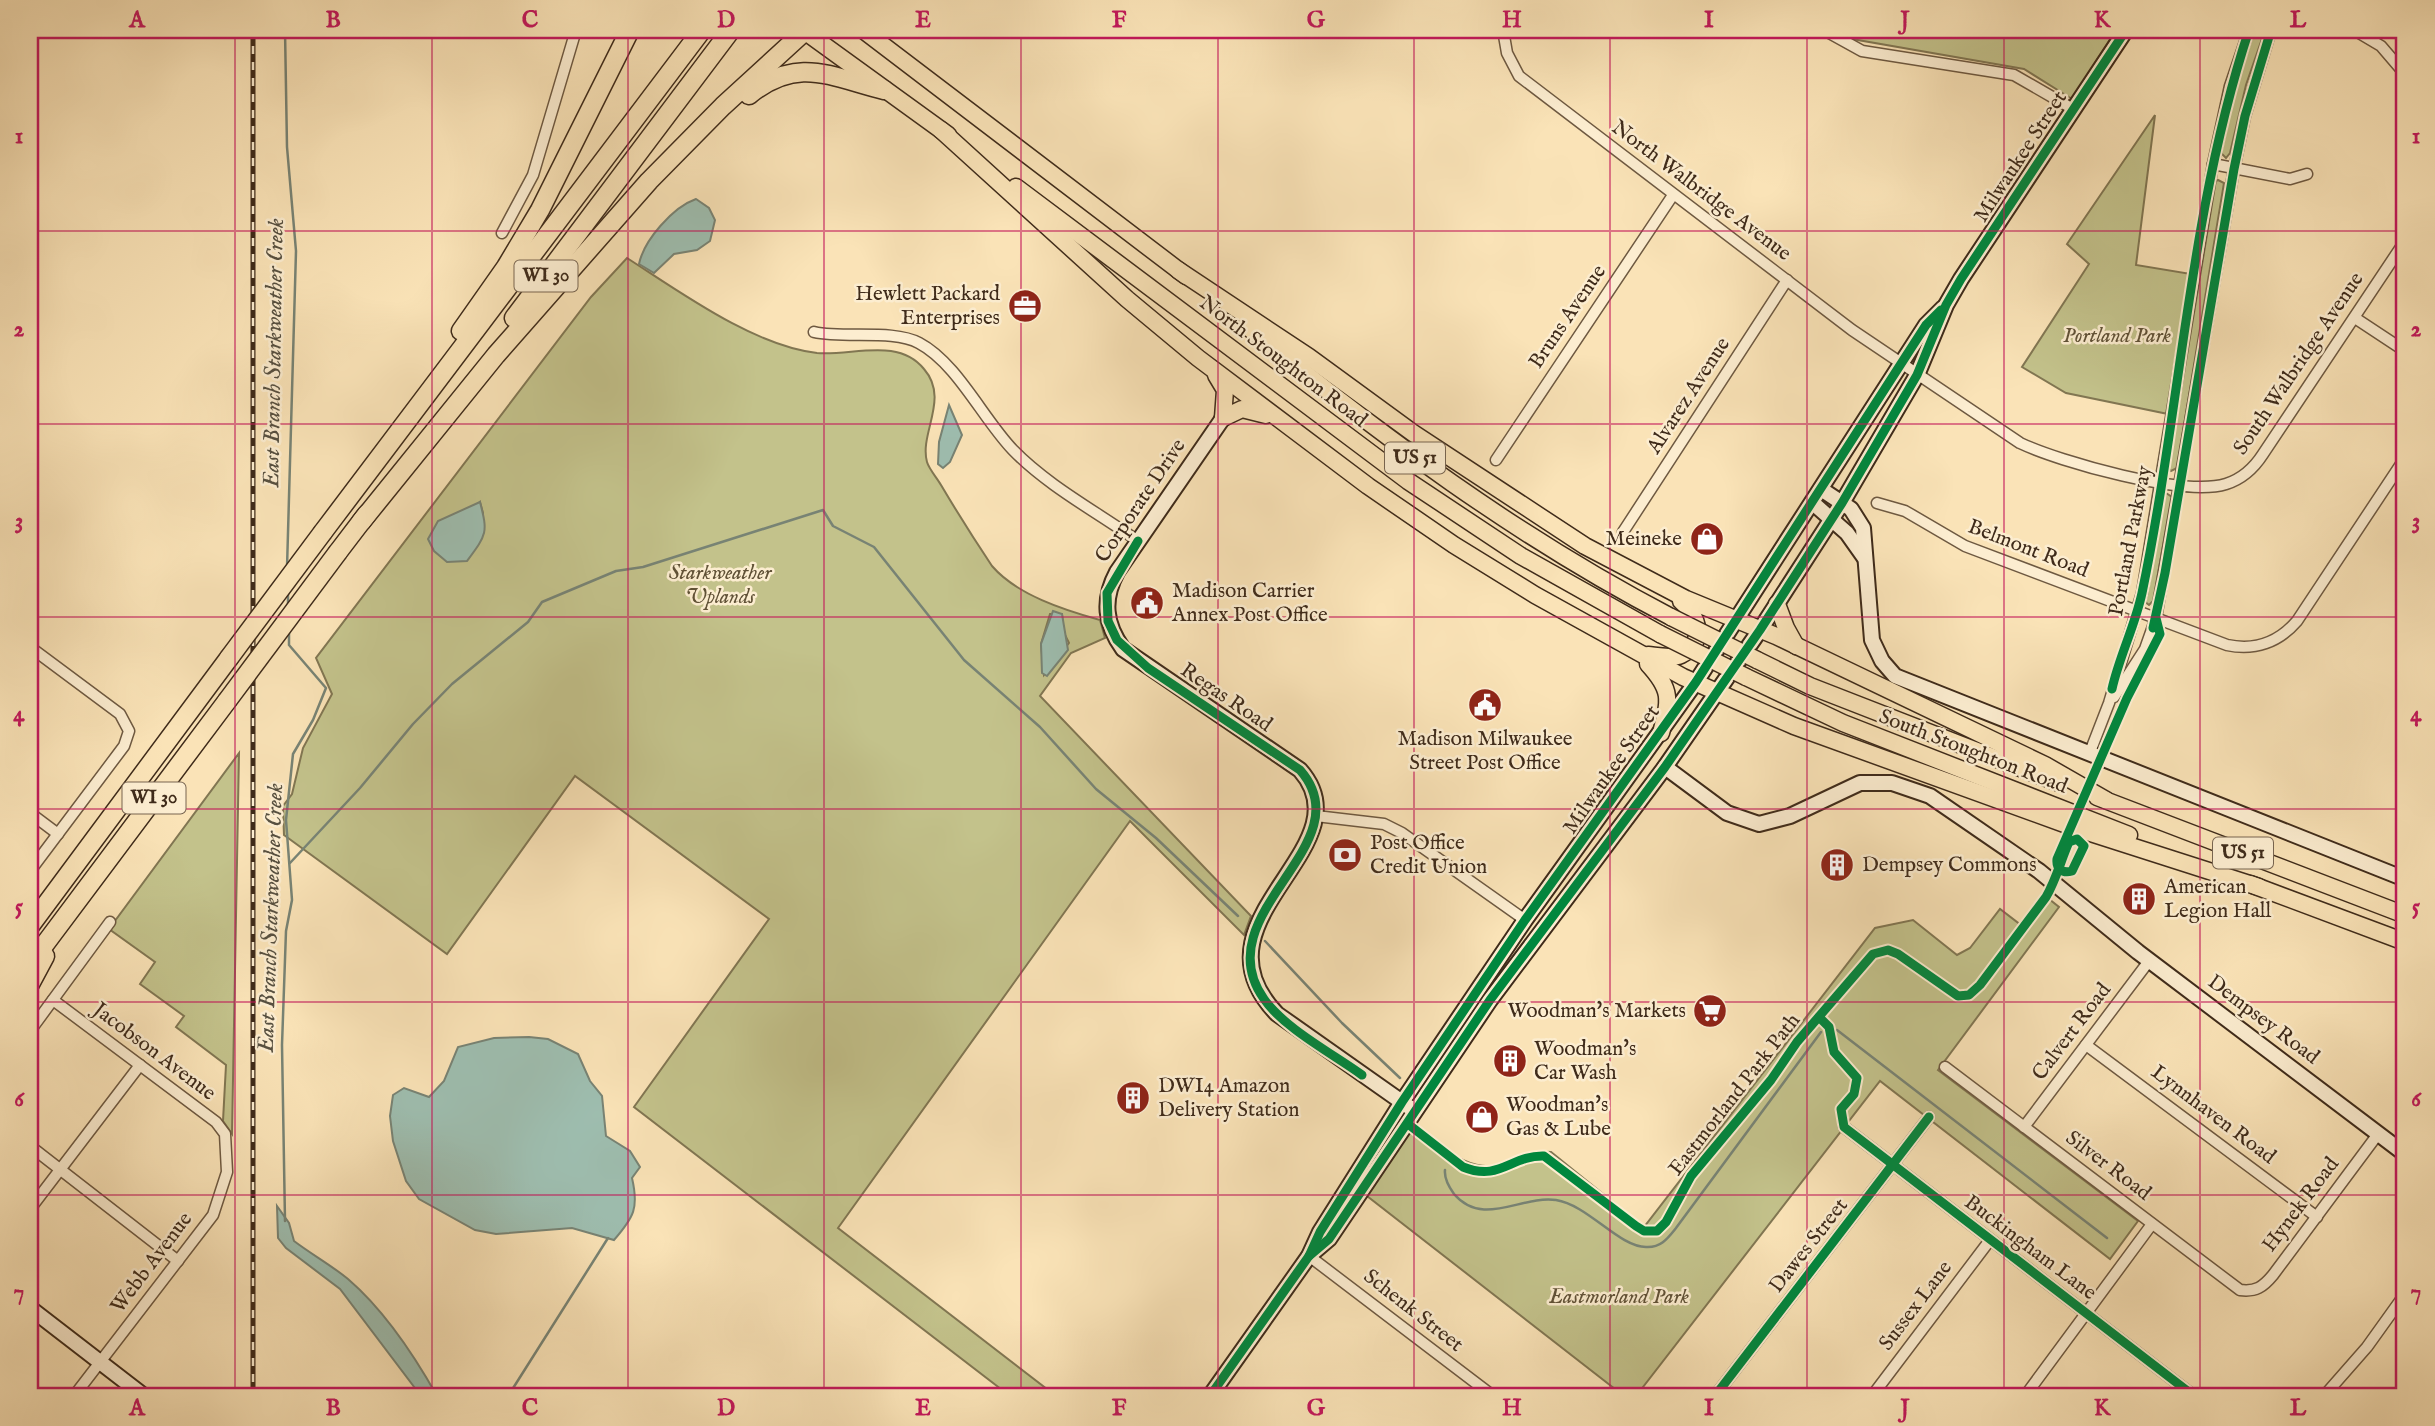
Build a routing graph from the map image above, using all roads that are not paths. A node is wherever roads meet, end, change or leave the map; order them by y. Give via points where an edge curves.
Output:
1 (576, 30) edge
2 (630, 30) edge
3 (702, 30) edge
4 (731, 30) edge
5 (805, 30) edge
6 (863, 30) edge
7 (1503, 30) edge
8 (1824, 30) edge
9 (2126, 30) edge
10 (2249, 30) edge
11 (2271, 30) edge
12 (2354, 30) edge
13 (2405, 74) edge
14 (884, 90) junction
15 (2073, 109) junction
16 (941, 130) junction
17 (687, 142) junction
18 (2213, 164) junction
19 (2234, 169) junction
20 (2307, 174) dead end
21 (1673, 195) junction
22 (502, 233) dead end
23 (2405, 240) edge
24 (1178, 270) junction
25 (1787, 280) junction
26 (1946, 305) junction
27 (2355, 318) junction
28 (814, 332) dead end
29 (2405, 351) edge
30 (1198, 358) junction
31 (1901, 364) junction
32 (1917, 375) junction
33 (1223, 418) junction
34 (1293, 429) junction
35 (387, 447) junction
36 (2405, 458) edge
37 (1496, 460) dead end
38 (2161, 481) junction
39 (2180, 484) junction
40 (1821, 489) junction
41 (1812, 503) junction
42 (1842, 503) junction
43 (1877, 503) dead end
44 (1832, 519) junction
45 (361, 522) junction
46 (1623, 532) dead end
47 (1138, 541) junction
48 (1865, 557) junction
49 (1665, 588) junction
50 (1777, 604) junction
51 (2138, 612) junction
52 (1107, 613) joint
53 (2156, 618) junction
54 (1736, 621) junction
55 (1760, 630) junction
56 (1797, 646) junction
57 (30, 649) edge
58 (1639, 654) junction
59 (1696, 682) junction
60 (1810, 686) joint
61 (1718, 692) junction
62 (2109, 703) junction
63 (1801, 704) joint
64 (1661, 733) junction
65 (2090, 752) junction
66 (1665, 767) junction
67 (2106, 800) junction
68 (1610, 803) junction
69 (30, 813) edge
70 (1316, 816) junction
71 (58, 834) junction
72 (98, 835) junction
73 (30, 871) edge
74 (2405, 879) edge
75 (2259, 887) junction
76 (82, 894) junction
77 (30, 911) edge
78 (2405, 915) edge
79 (1525, 920) junction
80 (110, 922) dead end
81 (30, 926) edge
82 (1542, 928) junction
83 (2405, 942) edge
84 (2150, 961) junction
85 (30, 964) edge
86 (30, 984) edge
87 (53, 1000) junction
88 (1485, 1007) junction
89 (30, 1031) edge
90 (2086, 1045) junction
91 (140, 1065) junction
92 (1945, 1067) dead end
93 (1402, 1102) junction
94 (1416, 1112) junction
95 (1929, 1117) dead end
96 (2024, 1127) junction
97 (1844, 1128) dead end
98 (2378, 1134) junction
99 (226, 1139) joint
100 (30, 1146) edge
101 (2405, 1153) edge
102 (1893, 1165) junction
103 (60, 1170) junction
104 (30, 1209) edge
105 (2316, 1217) junction
106 (2152, 1224) junction
107 (1990, 1240) junction
108 (1309, 1256) junction
109 (178, 1261) junction
110 (2250, 1291) joint
111 (2405, 1294) edge
112 (30, 1308) edge
113 (2086, 1313) junction
114 (100, 1363) junction
115 (2182, 1387) junction
116 (74, 1396) edge
117 (144, 1396) edge
118 (1210, 1396) edge
119 (1493, 1396) edge
120 (1715, 1396) edge
121 (1872, 1396) edge
122 (2025, 1396) edge
123 (2175, 1396) edge
124 (2194, 1396) edge
125 (2324, 1396) edge

1 - 22 street via 533,175
2 - 35 highway via 540,210 414,398
3 - 35 highway, WI 30
4 - 45 highway, WI 30
5 - 14 main road, North Stoughton Road / US 51
5 - 17 highway
6 - 24 main road, North Stoughton Road / US 51
7 - 21 street, North Walbridge Avenue via 1507,53 1519,76
8 - 15 street via 1862,51 2014,75
9 - 15 street, Milwaukee Street
10 - 18 street, Portland Parkway via 2230,86
11 - 19 street, Portland Parkway
12 - 13 street via 2381,46
14 - 16 main road, North Stoughton Road / US 51
14 - 17 highway via 820,71 783,74 757,88
15 - 26 street, Milwaukee Street
16 - 30 main road via 1126,299
16 - 63 main road, North Stoughton Road / US 51, bridge via 1408,481 1521,556 1660,634
17 - 45 highway via 531,314
18 - 19 street
18 - 38 street, Portland Parkway
19 - 20 street via 2290,179
19 - 39 street, Portland Parkway
21 - 25 street, North Walbridge Avenue
21 - 37 street, Bruns Avenue
23 - 27 street, South Walbridge Avenue
24 - 49 main road via 1481,479 1585,546
24 - 60 main road, North Stoughton Road / US 51, bridge via 1328,393 1433,471 1671,617
25 - 31 street, North Walbridge Avenue
25 - 46 street, Alvarez Avenue
26 - 31 street, Milwaukee Street
26 - 32 street, Milwaukee Street
27 - 29 street
27 - 39 street, South Walbridge Avenue via 2252,468 2224,485
28 - 47 street via 834,337 902,337 921,344 940,359 1019,456
30 - 33 main road via 1222,382 1226,399
30 - 34 main road
31 - 32 street, South Walbridge Avenue
31 - 40 street, Milwaukee Street
32 - 38 street, South Walbridge Avenue via 2045,455
32 - 42 street, Milwaukee Street
33 - 34 main road via 1250,409
33 - 47 street, Corporate Drive
34 - 58 main road via 1454,545
35 - 72 highway, WI 30, bridge
36 - 53 street, Belmont Road via 2284,634 2258,646 2235,647
38 - 39 street, South Walbridge Avenue
38 - 51 street, Portland Parkway
39 - 53 street, Portland Parkway
40 - 41 street, Milwaukee Street
40 - 42 street
41 - 44 street
41 - 54 street, Milwaukee Street
42 - 44 street, Milwaukee Street
42 - 48 street via 1863,528
43 - 51 street, Belmont Road via 1905,511 1950,539
44 - 48 street
44 - 50 street, Milwaukee Street
45 - 76 highway, WI 30, bridge
47 - 52 street, Corporate Drive via 1110,586
48 - 65 street via 1872,640 1895,676
49 - 54 main road
49 - 58 main road via 1695,614 1697,638 1682,655
50 - 55 street, Milwaukee Street
50 - 56 main road
51 - 53 street, Belmont Road
51 - 62 street, Portland Parkway
52 - 70 street, Regas Road via 1123,649 1300,770 1313,791
53 - 62 street, Portland Parkway via 2145,649
54 - 55 main road
54 - 59 street, Milwaukee Street
55 - 56 main road
55 - 61 street, Milwaukee Street
56 - 67 main road via 2045,765
57 - 71 street via 120,714 129,727 124,746
58 - 59 main road
58 - 64 main road via 1667,690
59 - 61 main road
59 - 64 street, Milwaukee Street
60 - 67 main road, South Stoughton Road / US 51
61 - 66 street, Milwaukee Street
61 - 75 main road via 1794,726 2081,830
62 - 65 street, Portland Parkway
63 - 75 main road, South Stoughton Road / US 51
64 - 68 street, Milwaukee Street
65 - 74 street
66 - 82 street, Milwaukee Street
66 - 84 street, Dempsey Road via 1727,813 1759,824 1790,816 1868,781 1892,783 1939,801 2006,849 2069,904 2097,919
67 - 78 main road, South Stoughton Road / US 51
68 - 79 street, Milwaukee Street
68 - 82 street via 1580,862 1542,910
69 - 71 street
70 - 79 street via 1384,824
70 - 93 street via 1307,844 1254,930 1250,949 1256,983 1277,1014
71 - 73 street
72 - 77 highway
72 - 81 highway, WI 30
75 - 83 main road, South Stoughton Road / US 51
76 - 85 highway, WI 30
76 - 86 highway
79 - 88 street via 1526,936
79 - 93 street, Milwaukee Street
80 - 87 street
82 - 88 street, Milwaukee Street
84 - 90 street, Calvert Road
84 - 98 street, Dempsey Road
87 - 89 street
87 - 91 street, Jacobson Avenue
88 - 94 street, Milwaukee Street
90 - 96 street, Calvert Road
90 - 105 street, Lynnhaven Road
91 - 99 street, Jacobson Avenue via 216,1122
91 - 103 street
92 - 96 street, Silver Road
93 - 94 street
93 - 108 street, Milwaukee Street
94 - 108 street, Milwaukee Street via 1329,1239
95 - 102 street, Dawes Street
96 - 106 street, Silver Road
97 - 102 street, Buckingham Lane
98 - 101 street, Dempsey Road
98 - 105 street, Hynek Road
99 - 109 street, Webb Avenue via 222,1193 213,1215
100 - 103 street
102 - 107 street, Buckingham Lane
102 - 120 street, Dawes Street
103 - 104 street
103 - 109 street
105 - 110 street, Hynek Road via 2264,1286
106 - 110 street, Silver Road via 2240,1290
106 - 113 street
107 - 113 street, Buckingham Lane
107 - 121 street, Sussex Lane
108 - 118 street, Milwaukee Street
108 - 119 street, Schenk Street
109 - 114 street, Webb Avenue
111 - 125 street
112 - 114 street
113 - 115 street, Buckingham Lane
113 - 122 street
114 - 116 street, Webb Avenue
114 - 117 street
115 - 123 street
115 - 124 street, Buckingham Lane

